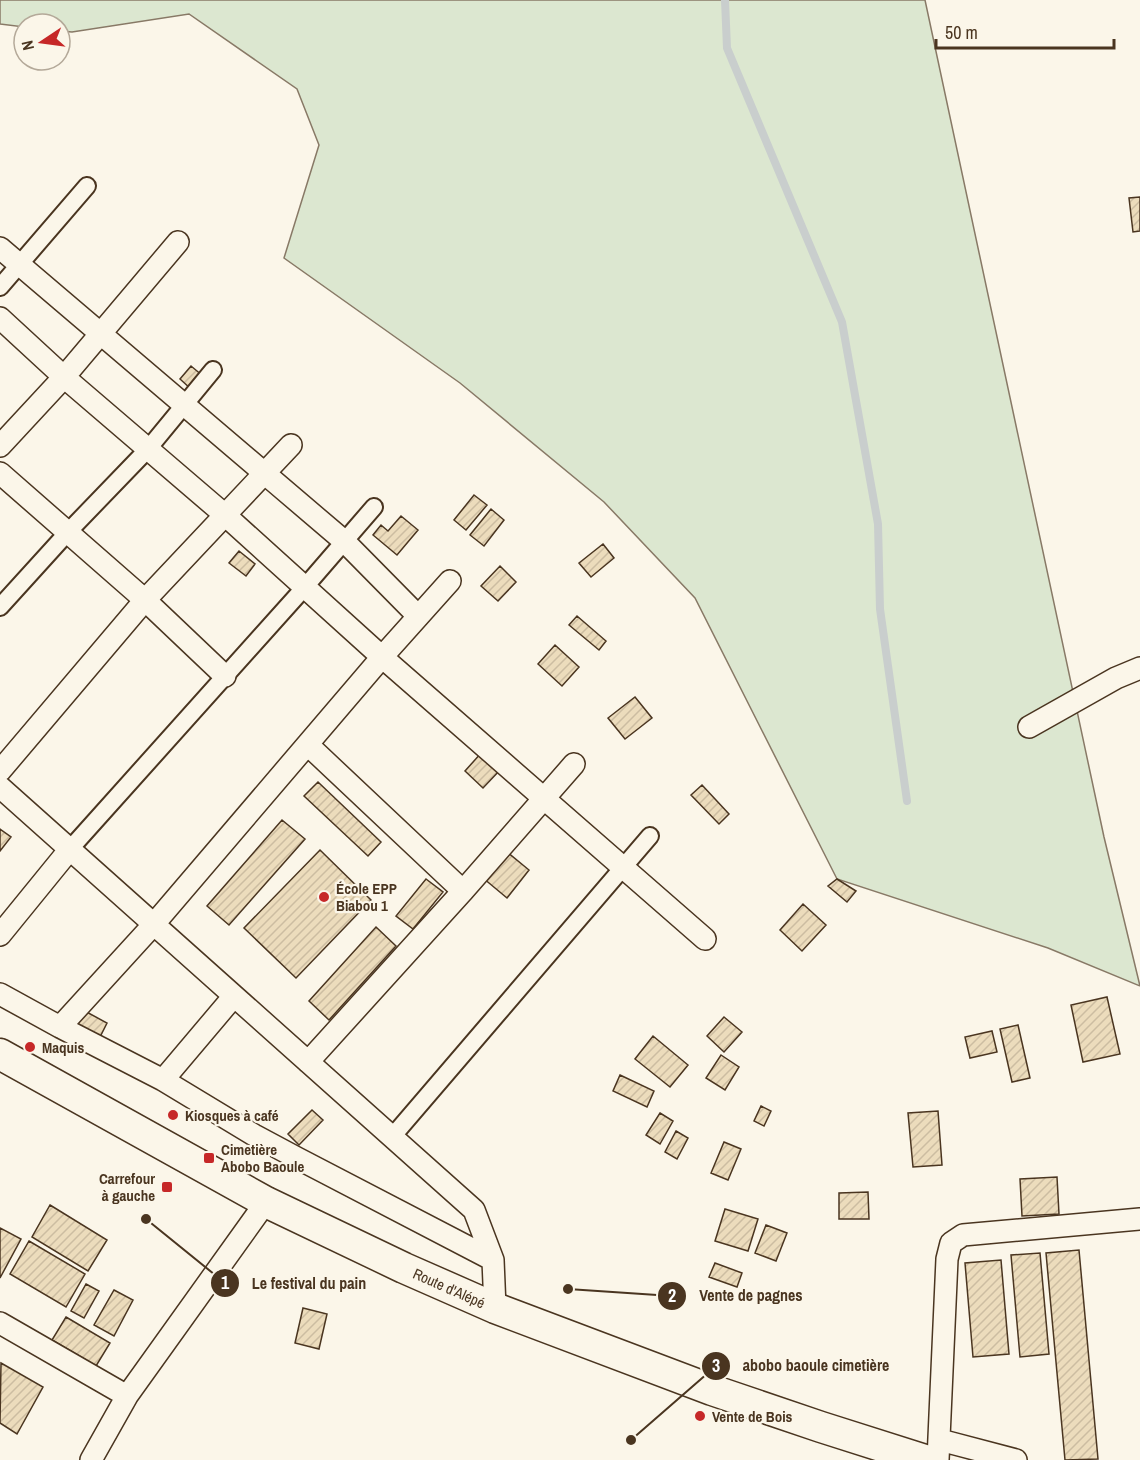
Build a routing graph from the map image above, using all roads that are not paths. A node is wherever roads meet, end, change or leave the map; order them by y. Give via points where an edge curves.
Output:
1 (87, 186) dead end
2 (178, 242) dead end
3 (0, 248) edge
4 (20, 264) junction
5 (0, 287) edge
6 (0, 318) edge
7 (101, 332) junction
8 (213, 370) dead end
9 (64, 376) junction
10 (184, 405) junction
11 (0, 446) edge
12 (291, 446) dead end
13 (148, 449) junction
14 (0, 473) edge
15 (264, 474) junction
16 (374, 507) dead end
17 (225, 515) junction
18 (68, 532) junction
19 (344, 541) junction
20 (450, 581) dead end
21 (304, 588) junction
22 (145, 600) junction
23 (0, 607) edge
24 (418, 616) junction
25 (382, 657) junction
26 (1140, 668) edge
27 (225, 676) junction
28 (1029, 728) dead end
29 (308, 745) junction
30 (574, 764) dead end
31 (0, 771) edge
32 (0, 787) edge
33 (543, 798) junction
34 (650, 836) dead end
35 (70, 849) junction
36 (622, 866) junction
37 (463, 891) junction
38 (154, 924) junction
39 (0, 935) edge
40 (705, 939) dead end
41 (0, 994) edge
42 (234, 996) junction
43 (60, 1027) junction
44 (0, 1054) edge
45 (308, 1062) junction
46 (163, 1080) junction
47 (392, 1137) junction
48 (267, 1202) junction
49 (1140, 1219) edge
50 (493, 1260) junction
51 (495, 1308) junction
52 (0, 1323) edge
53 (127, 1396) junction
54 (934, 1453) edge
55 (91, 1460) edge
56 (1016, 1460) edge

1 - 4 street
2 - 7 street
3 - 4 street
4 - 5 street
4 - 7 street
6 - 9 street
7 - 9 street
7 - 10 street
8 - 10 street
9 - 11 street
9 - 13 street
10 - 13 street
10 - 15 street
12 - 15 street
13 - 17 street
13 - 18 street
14 - 18 street
15 - 17 street
15 - 19 street
16 - 19 street
17 - 21 street
17 - 22 street
18 - 22 street
18 - 23 street
19 - 21 street
19 - 24 street
20 - 24 street
21 - 25 street
21 - 27 street
22 - 27 street
22 - 31 street
24 - 25 street
25 - 29 street
25 - 33 street
26 - 28 street
27 - 35 street
29 - 37 street
29 - 38 street
30 - 33 street
32 - 35 street
33 - 36 street
33 - 37 street
34 - 36 street
35 - 38 street
35 - 39 street
36 - 40 street
36 - 47 street
37 - 45 street
38 - 42 street
38 - 43 street
41 - 43 street
42 - 45 street
42 - 46 street
43 - 46 street
44 - 48 main road, Route d'Alépé
45 - 47 street
46 - 50 street via 254,1135
47 - 50 street via 474,1210
48 - 51 main road, Route d'Alépé
48 - 53 street
49 - 54 street via 963,1235 951,1243
50 - 51 street
51 - 54 main road, Route d'Alépé via 821,1427
52 - 53 street
53 - 55 street
54 - 56 street

